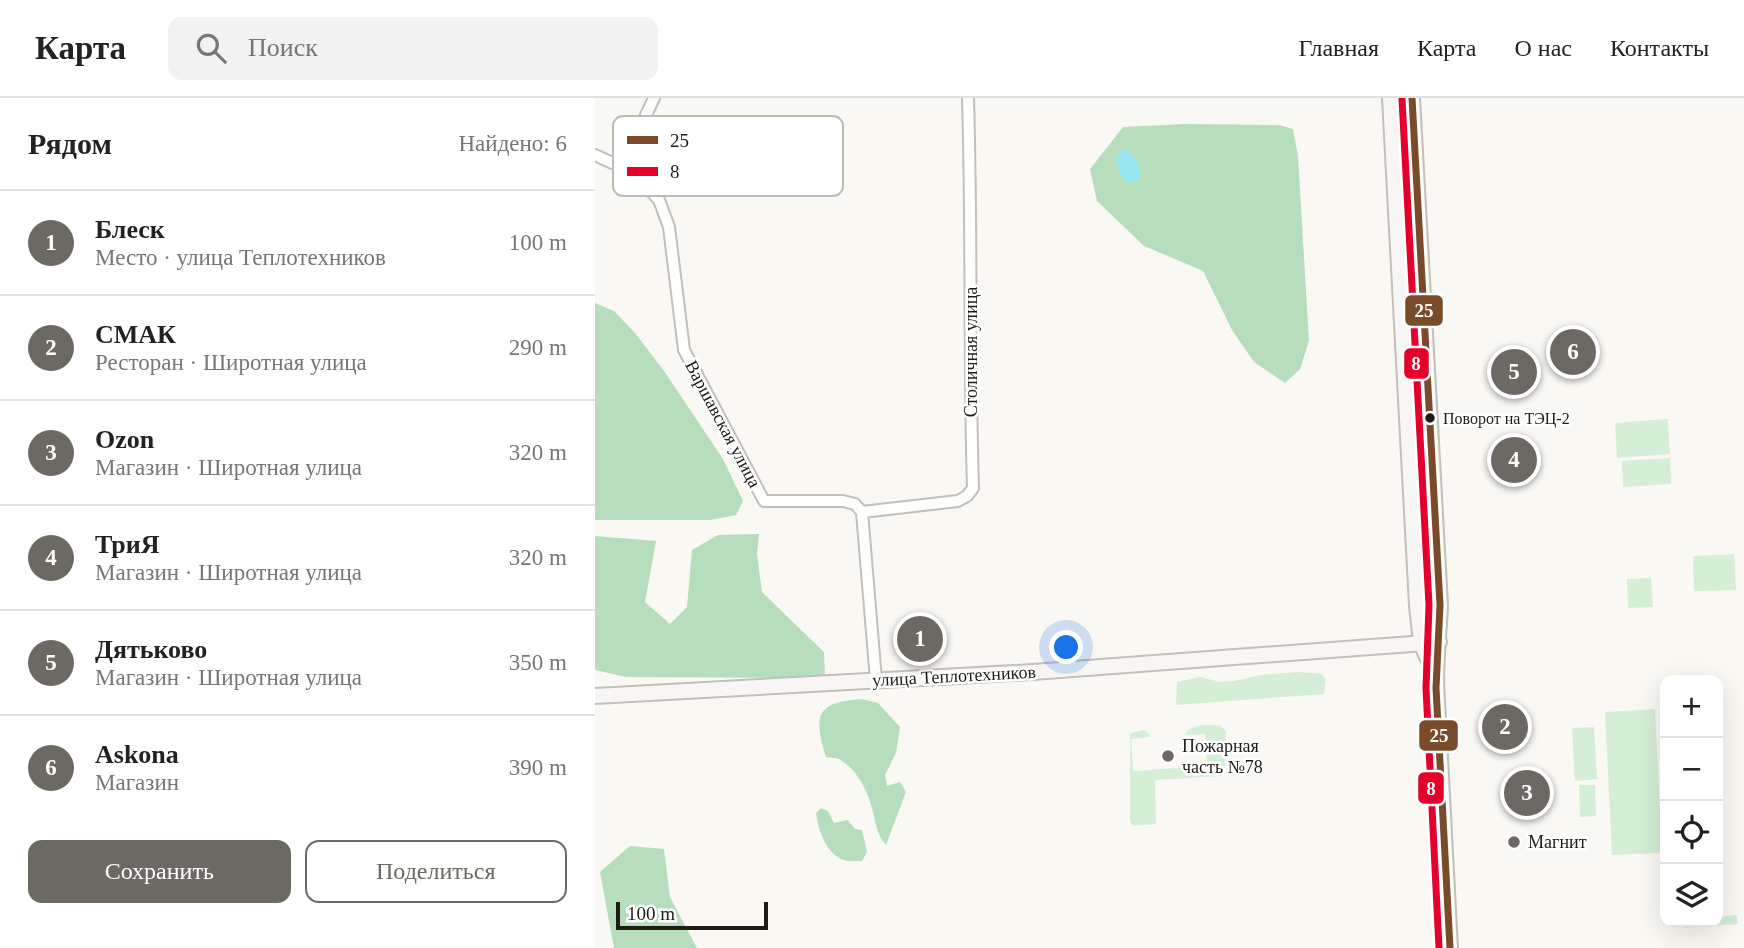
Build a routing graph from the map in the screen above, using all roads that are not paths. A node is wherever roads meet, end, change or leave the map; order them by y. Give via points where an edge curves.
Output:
1 (654, 98) edge
2 (968, 98) edge
3 (1390, 98) edge
4 (1412, 98) edge
5 (646, 116) edge
6 (595, 155) edge
7 (613, 163) edge
8 (655, 196) edge
9 (862, 512) junction
10 (1439, 642) junction
11 (1421, 643) junction
12 (1434, 674) junction
13 (876, 680) junction
14 (595, 696) edge
15 (1450, 948) edge

1 - 5 street
2 - 9 street, Столичная улица via 973,488 958,501
3 - 11 main road
4 - 10 main road
6 - 7 street, Варшавская улица
8 - 9 street, Варшавская улица via 669,227 684,350 764,501 843,501
9 - 13 street
10 - 11 main road, улица Теплотехников
10 - 12 main road
11 - 12 main road
11 - 13 main road, улица Теплотехников
12 - 15 main road
13 - 14 main road, улица Теплотехников

